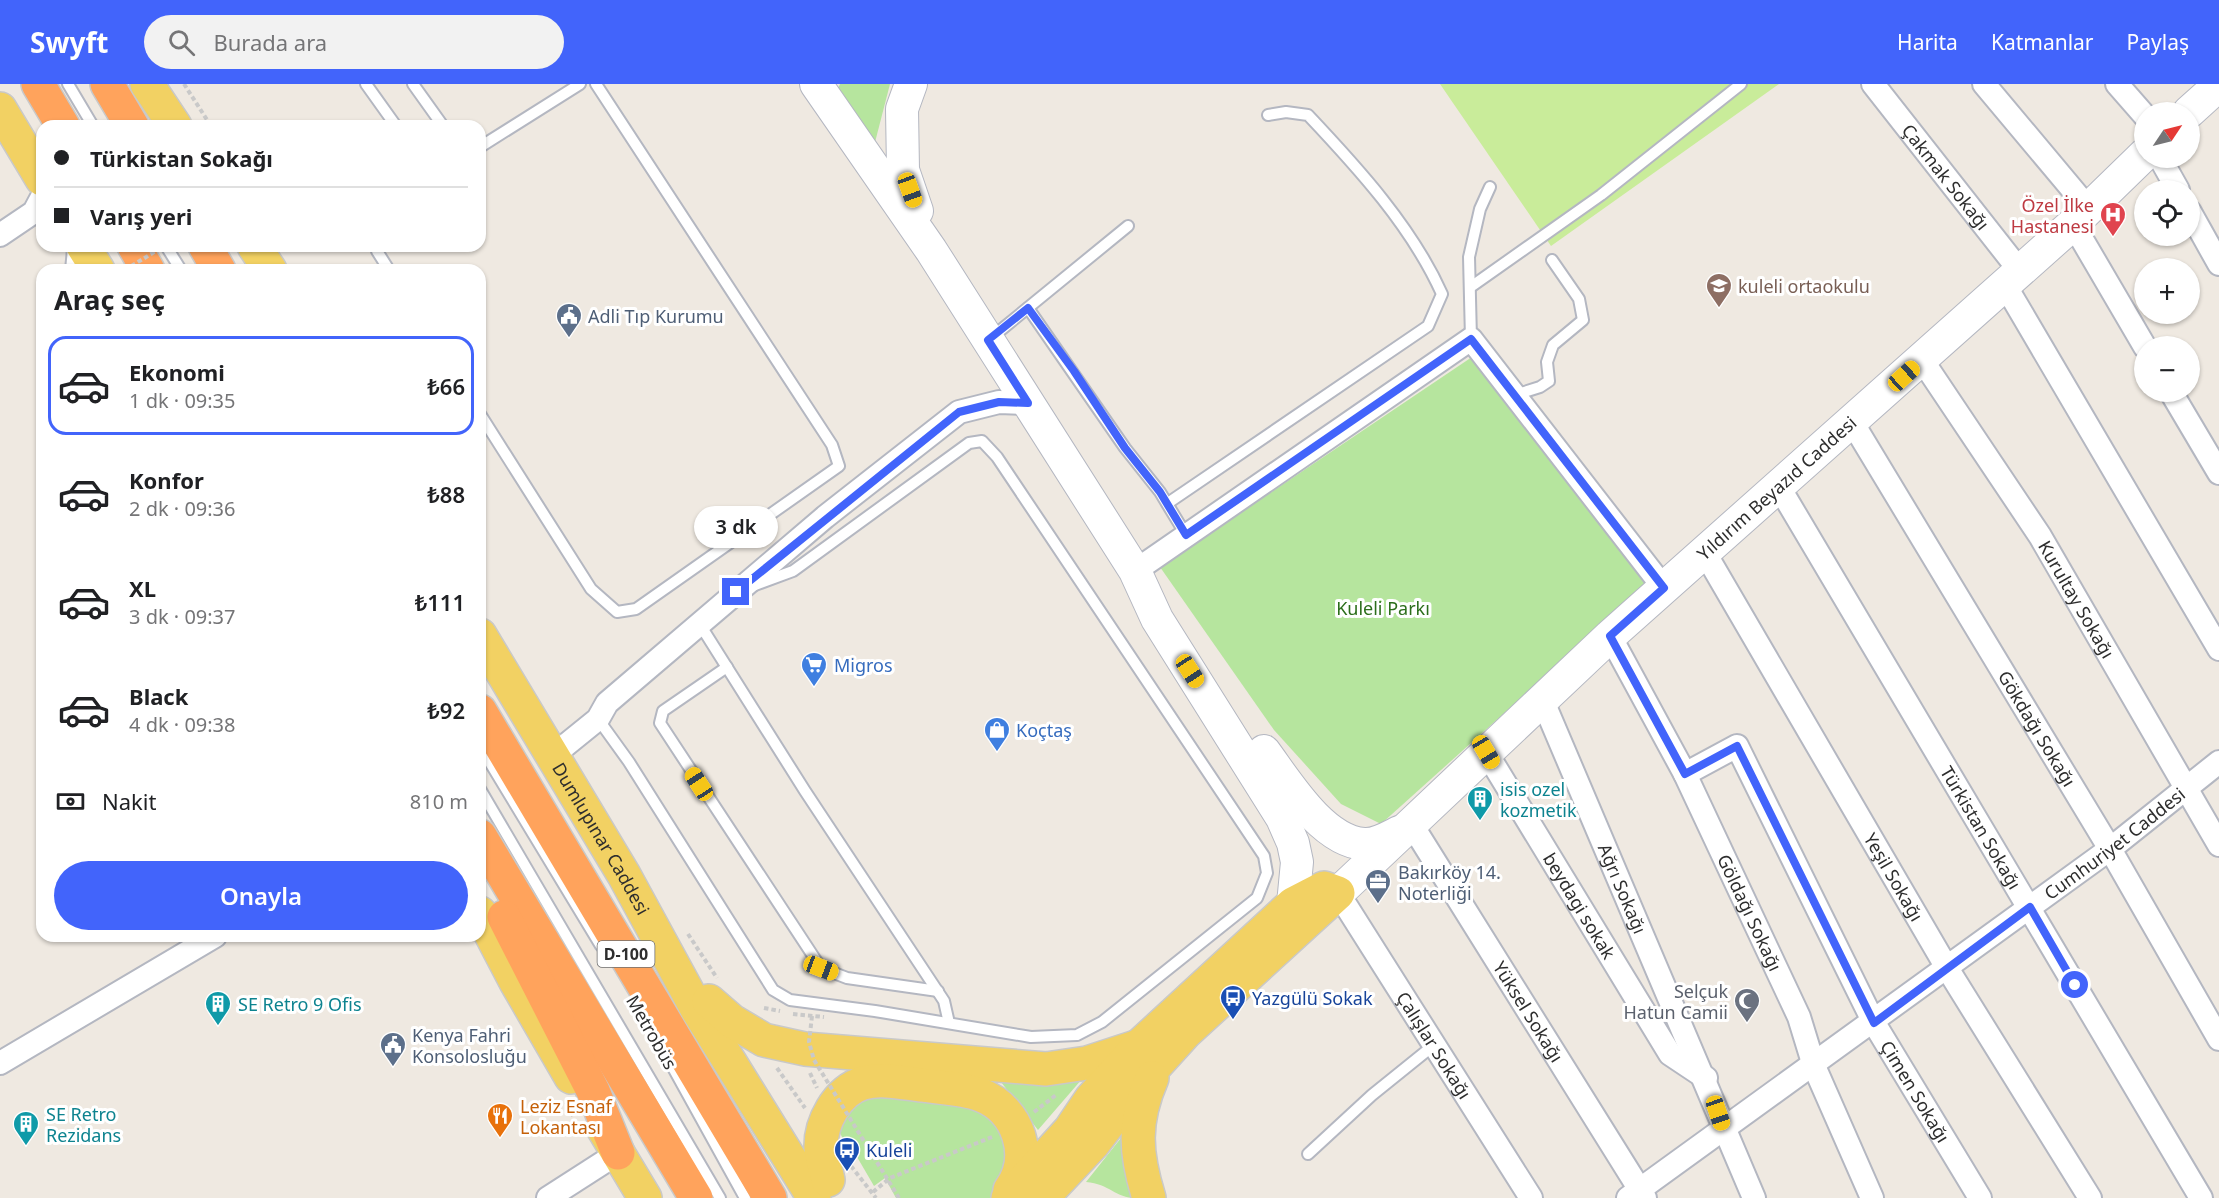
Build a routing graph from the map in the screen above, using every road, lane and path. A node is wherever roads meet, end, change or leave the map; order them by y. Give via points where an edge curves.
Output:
1 (38, 84) edge
2 (68, 84) edge
3 (107, 84) edge
4 (147, 84) edge
5 (184, 84) edge
6 (366, 84) edge
7 (413, 84) edge
8 (580, 84) edge
9 (596, 84) edge
10 (816, 84) edge
11 (911, 84) edge
12 (1741, 84) edge
13 (1873, 84) edge
14 (1984, 84) edge
15 (2117, 84) edge
16 (2219, 85) edge
17 (2200, 102) edge
18 (2134, 103) edge
19 (0, 109) edge
20 (1268, 115) dead end
21 (59, 120) edge
22 (89, 120) edge
23 (128, 120) edge
24 (171, 120) edge
25 (207, 120) edge
26 (392, 120) edge
27 (439, 120) edge
28 (486, 143) edge
29 (2134, 164) edge
30 (36, 169) edge
31 (1490, 187) dead end
32 (36, 208) edge
33 (2080, 216) junction
34 (1128, 226) dead end
35 (36, 227) edge
36 (2200, 230) edge
37 (0, 235) edge
38 (0, 248) edge
39 (931, 250) junction
40 (155, 252) edge
41 (1552, 260) dead end
42 (135, 264) edge
43 (2219, 264) edge
44 (2012, 278) junction
45 (1472, 286) junction
46 (1028, 308) junction
47 (2140, 336) edge
48 (1471, 339) junction
49 (988, 340) junction
50 (1922, 360) junction
51 (1514, 395) junction
52 (2177, 402) edge
53 (1028, 403) junction
54 (1852, 422) junction
55 (486, 423) edge
56 (2219, 473) edge
57 (1779, 487) junction
58 (1168, 503) junction
59 (1186, 535) junction
60 (1705, 553) junction
61 (1134, 571) junction
62 (1664, 588) junction
63 (736, 592) junction
64 (699, 623) junction
65 (1610, 636) junction
66 (486, 644) edge
67 (2219, 649) edge
68 (727, 667) junction
69 (1542, 699) junction
70 (598, 719) junction
71 (486, 721) edge
72 (1486, 752) junction
73 (486, 756) edge
74 (551, 757) junction
75 (2219, 762) edge
76 (1685, 774) junction
77 (2187, 790) junction
78 (486, 799) edge
79 (1412, 825) junction
80 (2219, 845) edge
81 (486, 846) edge
82 (2110, 849) junction
83 (624, 875) junction
84 (486, 882) edge
85 (1338, 893) junction
86 (1293, 904) junction
87 (2030, 907) junction
88 (486, 924) edge
89 (205, 942) edge
90 (609, 960) dead end
91 (1947, 968) junction
92 (938, 991) junction
93 (709, 1001) junction
94 (793, 1014) dead end
95 (812, 1016) junction
96 (824, 1017) dead end
97 (949, 1023) junction
98 (1874, 1023) junction
99 (654, 1034) dead end
100 (753, 1035) junction
101 (2219, 1039) edge
102 (1434, 1045) junction
103 (1149, 1052) junction
104 (807, 1058) junction
105 (0, 1063) edge
106 (1814, 1066) junction
107 (1706, 1078) junction
108 (828, 1120) junction
109 (1016, 1127) junction
110 (1724, 1130) junction
111 (618, 1153) junction
112 (1308, 1154) dead end
113 (827, 1192) edge
114 (873, 1192) junction
115 (1638, 1195) edge
116 (548, 1198) edge
117 (645, 1198) edge
118 (696, 1198) edge
119 (720, 1198) edge
120 (745, 1198) edge
121 (770, 1198) edge
122 (876, 1198) edge
123 (899, 1198) edge
124 (1006, 1198) edge
125 (1042, 1198) edge
126 (1149, 1198) edge
127 (1531, 1198) edge
128 (1755, 1198) edge
129 (1872, 1198) edge
130 (1980, 1198) edge
131 (2090, 1198) edge
132 (2201, 1198) edge

1 - 21 highway
2 - 22 lane
3 - 23 highway
4 - 24 main road
5 - 25 path
6 - 26 lane
7 - 27 lane
8 - 28 lane
9 - 55 lane via 832,444 839,466 636,609 616,612 591,589
10 - 39 main road
11 - 39 main road via 902,110 903,170
12 - 45 lane via 1601,195
13 - 44 street, Çakmak Sokağı
14 - 33 street
15 - 18 street
16 - 17 main road
19 - 30 main road
20 - 58 lane via 1308,115 1391,214 1432,272 1442,294 1428,326
29 - 33 main road, Yıldırım Beyazıd Caddesi
31 - 45 lane via 1471,246
32 - 37 street
33 - 44 main road, Yıldırım Beyazıd Caddesi
33 - 47 street
34 - 46 lane
35 - 38 street
36 - 43 street
39 - 49 main road
40 - 42 path, bridge
41 - 51 lane via 1579,299 1583,320 1553,345 1547,362 1549,381
44 - 50 main road, Yıldırım Beyazıd Caddesi
44 - 67 street, Çakmak Sokağı
45 - 48 lane
46 - 49 lane
46 - 58 lane
48 - 51 street
48 - 59 street
49 - 53 main road
50 - 54 main road, Yıldırım Beyazıd Caddesi
50 - 77 street, Kurultay Sokağı via 2040,536
51 - 62 street
52 - 56 street
53 - 61 main road
53 - 63 street via 999,402 959,412
54 - 57 main road, Yıldırım Beyazıd Caddesi
54 - 82 street, Gökdağı Sokağı
57 - 60 main road, Yıldırım Beyazıd Caddesi
57 - 87 street, Türkistan Sokağı
58 - 59 lane
59 - 61 street
60 - 62 main road, Yıldırım Beyazıd Caddesi
60 - 91 street, Yeşil Sokağı
61 - 79 main road via 1159,595 1261,748 1324,825 1348,841 1366,845
61 - 86 main road via 1157,619 1282,818 1297,861
62 - 65 main road, Yıldırım Beyazıd Caddesi
63 - 64 street
63 - 97 lane via 793,571 969,443 982,441 1264,856 1267,873 1257,898 1102,1022 1077,1035 1031,1037
64 - 68 lane
64 - 70 street via 607,703
65 - 69 main road, Yıldırım Beyazıd Caddesi
65 - 76 street, Göldağı Sokağı
66 - 74 main road, Dumlupınar Caddesi
68 - 92 lane
68 - 92 lane via 663,711 660,723 791,927 821,968 847,978
69 - 72 main road, Yıldırım Beyazıd Caddesi
69 - 107 street, Ağrı Sokağı
70 - 74 street
70 - 97 lane via 773,990 789,1000
71 - 121 highway, D-100
72 - 79 main road, Yıldırım Beyazıd Caddesi
72 - 107 street, beydagi sokak via 1670,1054
73 - 90 lane
74 - 83 main road, Dumlupınar Caddesi
75 - 77 street, Cumhuriyet Caddesi
76 - 98 street, Çimen Sokağı via 1737,746
76 - 106 street, Göldağı Sokağı via 1799,1017
77 - 80 street, Kurultay Sokağı
77 - 82 street, Cumhuriyet Caddesi
78 - 119 lane, Metrobüs
79 - 85 main road
79 - 115 street, Yüksel Sokağı
81 - 118 highway
82 - 87 street, Cumhuriyet Caddesi
82 - 101 street, Gökdağı Sokağı
83 - 93 main road
83 - 113 main road, Dumlupınar Caddesi via 697,1009
84 - 111 highway via 593,1091
85 - 86 main road via 1324,888
85 - 102 street, Çalışlar Sokağı
85 - 103 main road
86 - 103 main road
87 - 91 street, Cumhuriyet Caddesi
87 - 132 street, Türkistan Sokağı
88 - 111 main road via 556,1053
89 - 105 street
91 - 98 street, Cumhuriyet Caddesi
91 - 131 street, Yeşil Sokağı
92 - 97 lane
93 - 100 main road
93 - 113 main road via 789,1118
94 - 95 path, bridge
95 - 96 path, bridge
95 - 123 path, bridge via 809,1041 814,1060
98 - 106 street, Cumhuriyet Caddesi
98 - 130 street, Çimen Sokağı
99 - 120 lane, Metrobüs
100 - 104 main road
100 - 108 path
102 - 112 lane
102 - 127 street, Çalışlar Sokağı
103 - 104 main road via 1046,1069
103 - 124 main road via 1091,1099 1070,1130
103 - 125 main road via 1093,1144
103 - 126 main road via 1136,1143
104 - 108 path
106 - 110 street, Cumhuriyet Caddesi
106 - 129 street, Göldağı Sokağı
107 - 110 street, Ağrı Sokağı
108 - 109 main road via 844,1094 861,1084 894,1082 980,1095 992,1100
108 - 113 main road via 821,1150
108 - 114 path
109 - 114 path via 890,1179
109 - 124 main road via 1022,1146 1022,1166
110 - 115 street, Cumhuriyet Caddesi
110 - 128 street, Ağrı Sokağı
111 - 116 street
111 - 117 main road
114 - 122 path

